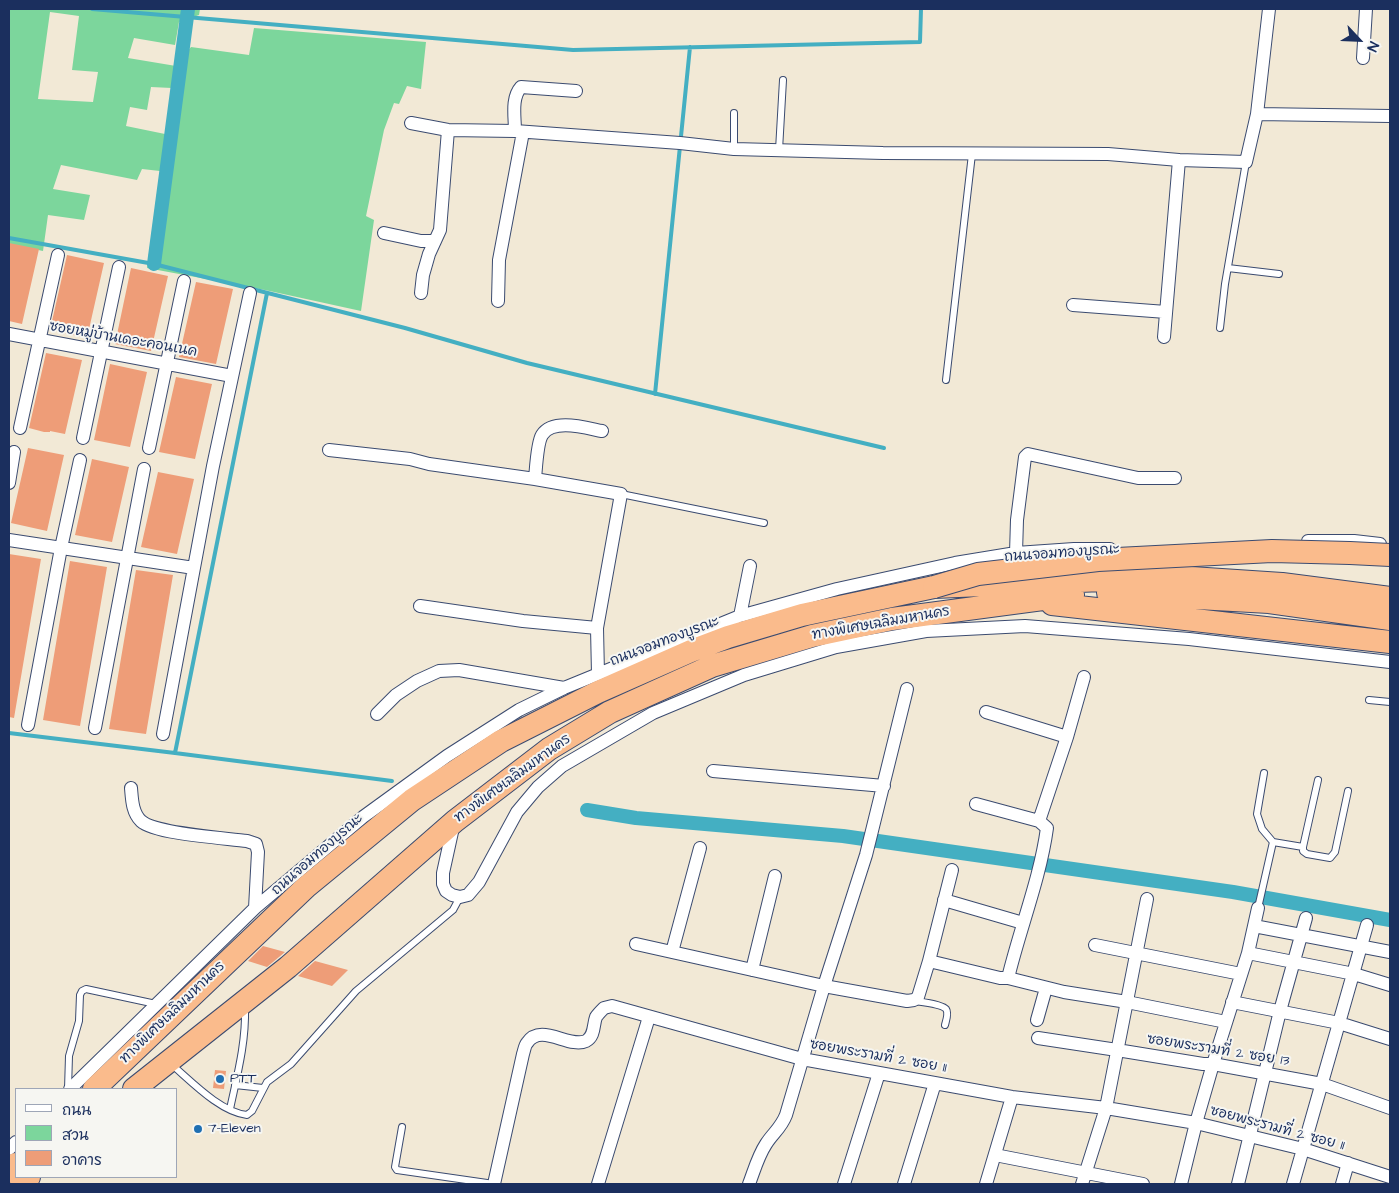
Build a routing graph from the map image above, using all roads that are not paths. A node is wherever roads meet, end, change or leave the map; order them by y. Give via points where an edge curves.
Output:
1 (1269, 9) edge
2 (1366, 9) edge
3 (1364, 58) dead end
4 (783, 80) dead end
5 (576, 91) dead end
6 (734, 113) dead end
7 (1257, 114) junction
8 (1390, 116) edge
9 (411, 124) dead end
10 (448, 130) junction
11 (519, 132) junction
12 (734, 149) junction
13 (779, 150) junction
14 (972, 154) junction
15 (1179, 160) junction
16 (1246, 162) junction
17 (384, 233) dead end
18 (435, 240) junction
19 (58, 255) dead end
20 (119, 267) dead end
21 (1228, 268) junction
22 (1279, 274) dead end
23 (184, 281) dead end
24 (250, 293) dead end
25 (421, 293) dead end
26 (498, 301) dead end
27 (1072, 305) dead end
28 (1166, 312) junction
29 (1220, 328) dead end
30 (9, 334) edge
31 (1164, 337) dead end
32 (40, 340) junction
33 (101, 350) junction
34 (167, 363) junction
35 (232, 376) junction
36 (946, 380) dead end
37 (20, 428) dead end
38 (602, 431) dead end
39 (83, 438) dead end
40 (149, 448) dead end
41 (329, 450) dead end
42 (14, 452) dead end
43 (80, 460) dead end
44 (144, 469) dead end
45 (1176, 478) dead end
46 (535, 479) junction
47 (9, 483) edge
48 (621, 494) junction
49 (764, 523) dead end
50 (9, 540) edge
51 (1390, 545) edge
52 (61, 548) junction
53 (1016, 554) junction
54 (1390, 555) edge
55 (127, 558) junction
56 (1390, 560) edge
57 (750, 566) dead end
58 (194, 568) junction
59 (934, 587) junction
60 (1390, 598) edge
61 (1024, 601) junction
62 (420, 606) dead end
63 (740, 616) junction
64 (1390, 619) edge
65 (597, 628) junction
66 (1390, 642) edge
67 (1390, 662) edge
68 (598, 674) junction
69 (1084, 677) dead end
70 (564, 688) junction
71 (907, 689) dead end
72 (1369, 700) dead end
73 (1390, 702) edge
74 (986, 712) dead end
75 (377, 714) dead end
76 (28, 725) dead end
77 (95, 728) dead end
78 (163, 734) dead end
79 (1067, 737) junction
80 (713, 772) dead end
81 (1264, 773) dead end
82 (1318, 780) dead end
83 (884, 786) junction
84 (131, 788) dead end
85 (1348, 791) dead end
86 (976, 804) dead end
87 (455, 821) junction
88 (1039, 821) junction
89 (1273, 842) junction
90 (1303, 847) junction
91 (700, 848) dead end
92 (952, 870) dead end
93 (775, 876) dead end
94 (460, 897) junction
95 (1147, 899) dead end
96 (944, 900) junction
97 (255, 908) junction
98 (1258, 908) joint
99 (1306, 918) dead end
100 (1023, 923) junction
101 (1367, 925) dead end
102 (1254, 926) junction
103 (1300, 936) junction
104 (636, 944) dead end
105 (1095, 945) dead end
106 (1361, 947) junction
107 (672, 952) junction
108 (1390, 952) edge
109 (1248, 953) junction
110 (1136, 954) junction
111 (929, 961) junction
112 (1294, 962) junction
113 (752, 970) junction
114 (1241, 974) junction
115 (1354, 974) junction
116 (1008, 978) junction
117 (1390, 985) edge
118 (824, 986) junction
119 (1046, 988) junction
120 (914, 1000) junction
121 (245, 1002) junction
122 (1127, 1002) junction
123 (1232, 1002) junction
124 (158, 1004) junction
125 (1280, 1011) junction
126 (648, 1016) junction
127 (1038, 1020) dead end
128 (1226, 1022) junction
129 (1340, 1023) junction
130 (945, 1025) dead end
131 (1038, 1038) dead end
132 (1390, 1039) edge
133 (1117, 1050) junction
134 (802, 1059) junction
135 (168, 1062) junction
136 (1213, 1064) junction
137 (879, 1073) junction
138 (1266, 1074) junction
139 (934, 1083) junction
140 (1322, 1084) junction
141 (235, 1085) junction
142 (69, 1088) edge
143 (70, 1088) edge
144 (89, 1088) edge
145 (95, 1088) edge
146 (135, 1088) edge
147 (263, 1088) junction
148 (1012, 1096) junction
149 (1106, 1108) junction
150 (1390, 1108) edge
151 (230, 1110) junction
152 (1196, 1123) junction
153 (402, 1127) dead end
154 (1251, 1136) junction
155 (1303, 1148) junction
156 (995, 1154) junction
157 (1348, 1163) junction
158 (1390, 1177) edge
159 (1083, 1178) edge
160 (494, 1184) edge
161 (598, 1184) edge
162 (749, 1184) edge
163 (844, 1184) edge
164 (904, 1184) edge
165 (986, 1184) edge
166 (1142, 1184) edge
167 (1181, 1184) edge
168 (1238, 1184) edge
169 (1293, 1184) edge
170 (1342, 1184) edge

1 - 7 street
2 - 3 street
4 - 13 lane
5 - 11 street via 521,86 514,102
6 - 12 lane
7 - 8 street
7 - 16 street
9 - 10 street
10 - 11 street
10 - 18 street via 440,230
11 - 12 street
11 - 26 street via 498,260
12 - 13 street
13 - 14 street
14 - 15 street via 1108,154
14 - 36 lane
15 - 16 street
15 - 28 street
16 - 21 lane
17 - 18 street via 421,241
18 - 25 street via 423,275
19 - 32 street
20 - 33 street
21 - 22 lane
21 - 29 lane
23 - 34 street
24 - 35 street
27 - 28 street
28 - 31 street
30 - 32 street, ซอยหมู่บ้านเดอะคอนเนค
32 - 33 street, ซอยหมู่บ้านเดอะคอนเนค
32 - 37 street
33 - 34 street, ซอยหมู่บ้านเดอะคอนเนค
33 - 39 street
34 - 35 street, ซอยหมู่บ้านเดอะคอนเนค
34 - 40 street
35 - 58 street
38 - 46 street via 570,425 549,429 542,435
41 - 46 street
42 - 47 street
43 - 52 street
44 - 55 street
45 - 53 street via 1138,478 1028,454 1018,512
46 - 48 street
48 - 49 lane
48 - 65 street
50 - 52 street
51 - 53 street, ถนนจอมทองบูรณะ via 1294,541
52 - 55 street
52 - 76 street
53 - 63 street, ถนนจอมทองบูรณะ via 954,563 837,589
54 - 59 highway, bridge via 1272,551 1098,560 978,574
55 - 58 street
55 - 77 street
56 - 144 street, ถนนจอมทองบูรณะ via 1304,558 1122,564 930,580 876,590 776,616 667,656 597,685 492,742 418,790 284,904
57 - 63 street
58 - 78 street
59 - 60 highway, bridge via 1176,577 1282,584
59 - 145 highway, ทางพิเศษเฉลิมมหานคร via 802,615 728,637 598,692 501,741 412,800 306,887
61 - 64 highway via 1096,592 1269,602
61 - 66 highway
61 - 87 highway, ทางพิเศษเฉลิมมหานคร via 892,619 812,636 712,666 610,712 549,749
62 - 65 street
63 - 68 street, ถนนจอมทองบูรณะ
65 - 68 street
67 - 94 street via 1189,639 1025,626 926,632 836,647 744,675 653,713 562,766 517,812 479,882 468,895
68 - 70 street, ถนนจอมทองบูรณะ
69 - 79 street
70 - 75 street via 459,670 439,672 396,695
70 - 97 street, ถนนจอมทองบูรณะ via 519,710 447,756 363,817
71 - 83 street
72 - 73 lane
74 - 79 street
79 - 88 street
80 - 83 street
81 - 89 lane via 1257,814 1262,829
82 - 90 lane
83 - 118 street via 866,855
84 - 97 street via 134,809 146,824 168,831 247,840 256,844
85 - 90 lane via 1333,856 1307,854
86 - 88 street
87 - 94 street via 443,884 446,891
87 - 121 highway, ทางพิเศษเฉลิมมหานคร
88 - 100 street via 1047,828
89 - 90 lane
89 - 98 lane
91 - 107 street
92 - 96 street
93 - 113 street
94 - 147 lane via 453,910 356,990 291,1064 266,1082
95 - 110 street
96 - 100 street
96 - 111 street
97 - 124 street, ถนนจอมทองบูรณะ
98 - 102 street
99 - 103 street
100 - 116 street
101 - 106 street
102 - 103 street
102 - 109 street
103 - 106 street
103 - 112 street
104 - 107 street
105 - 110 street
106 - 108 street
106 - 115 street
107 - 113 street
109 - 112 street
109 - 114 street
110 - 114 street
110 - 122 street
111 - 116 street
111 - 120 street via 918,997
112 - 115 street
112 - 125 street
113 - 118 street
114 - 123 street
115 - 117 street
115 - 129 street
116 - 119 street
118 - 120 street
118 - 134 street
119 - 122 street
119 - 127 street
120 - 130 lane via 945,1009
121 - 135 highway, ทางพิเศษเฉลิมมหานคร
121 - 141 lane via 246,1021
122 - 128 street
122 - 133 street
123 - 125 street
123 - 128 street
124 - 142 lane via 86,989 82,991 79,1021 69,1056
124 - 143 street, ถนนจอมทองบูรณะ
125 - 129 street
125 - 138 street
126 - 134 street, ซอยพระรามที่ 2 ซอย 11
126 - 160 street, ซอยพระรามที่ 2 ซอย 11 via 612,1006 604,1008 597,1016 592,1035 587,1040 579,1043 545,1035 535,1036 527,1043
126 - 161 street
128 - 136 street
129 - 132 street
129 - 140 street
131 - 133 street, ซอยพระรามที่ 2 ซอย 13
133 - 136 street, ซอยพระรามที่ 2 ซอย 13
133 - 149 street
134 - 137 street, ซอยพระรามที่ 2 ซอย 11
134 - 162 street via 784,1122 761,1152
135 - 146 highway, ทางพิเศษเฉลิมมหานคร
135 - 151 lane via 209,1097
136 - 138 street, ซอยพระรามที่ 2 ซอย 13
136 - 152 street
137 - 139 street, ซอยพระรามที่ 2 ซอย 11
137 - 163 street
138 - 140 street, ซอยพระรามที่ 2 ซอย 13
138 - 154 street
139 - 148 street, ซอยพระรามที่ 2 ซอย 11
139 - 164 street
140 - 150 street, ซอยพระรามที่ 2 ซอย 13
140 - 155 street
141 - 147 lane
141 - 151 lane
147 - 151 lane via 247,1115
148 - 149 street, ซอยพระรามที่ 2 ซอย 11
148 - 156 street
149 - 152 street, ซอยพระรามที่ 2 ซอย 11
149 - 159 street
152 - 154 street, ซอยพระรามที่ 2 ซอย 11
152 - 167 street
153 - 160 lane via 397,1170
154 - 155 street, ซอยพระรามที่ 2 ซอย 11
154 - 168 street
155 - 157 street, ซอยพระรามที่ 2 ซอย 11
155 - 169 street
156 - 159 street
156 - 165 street
157 - 158 street, ซอยพระรามที่ 2 ซอย 11
157 - 170 street
159 - 166 street

